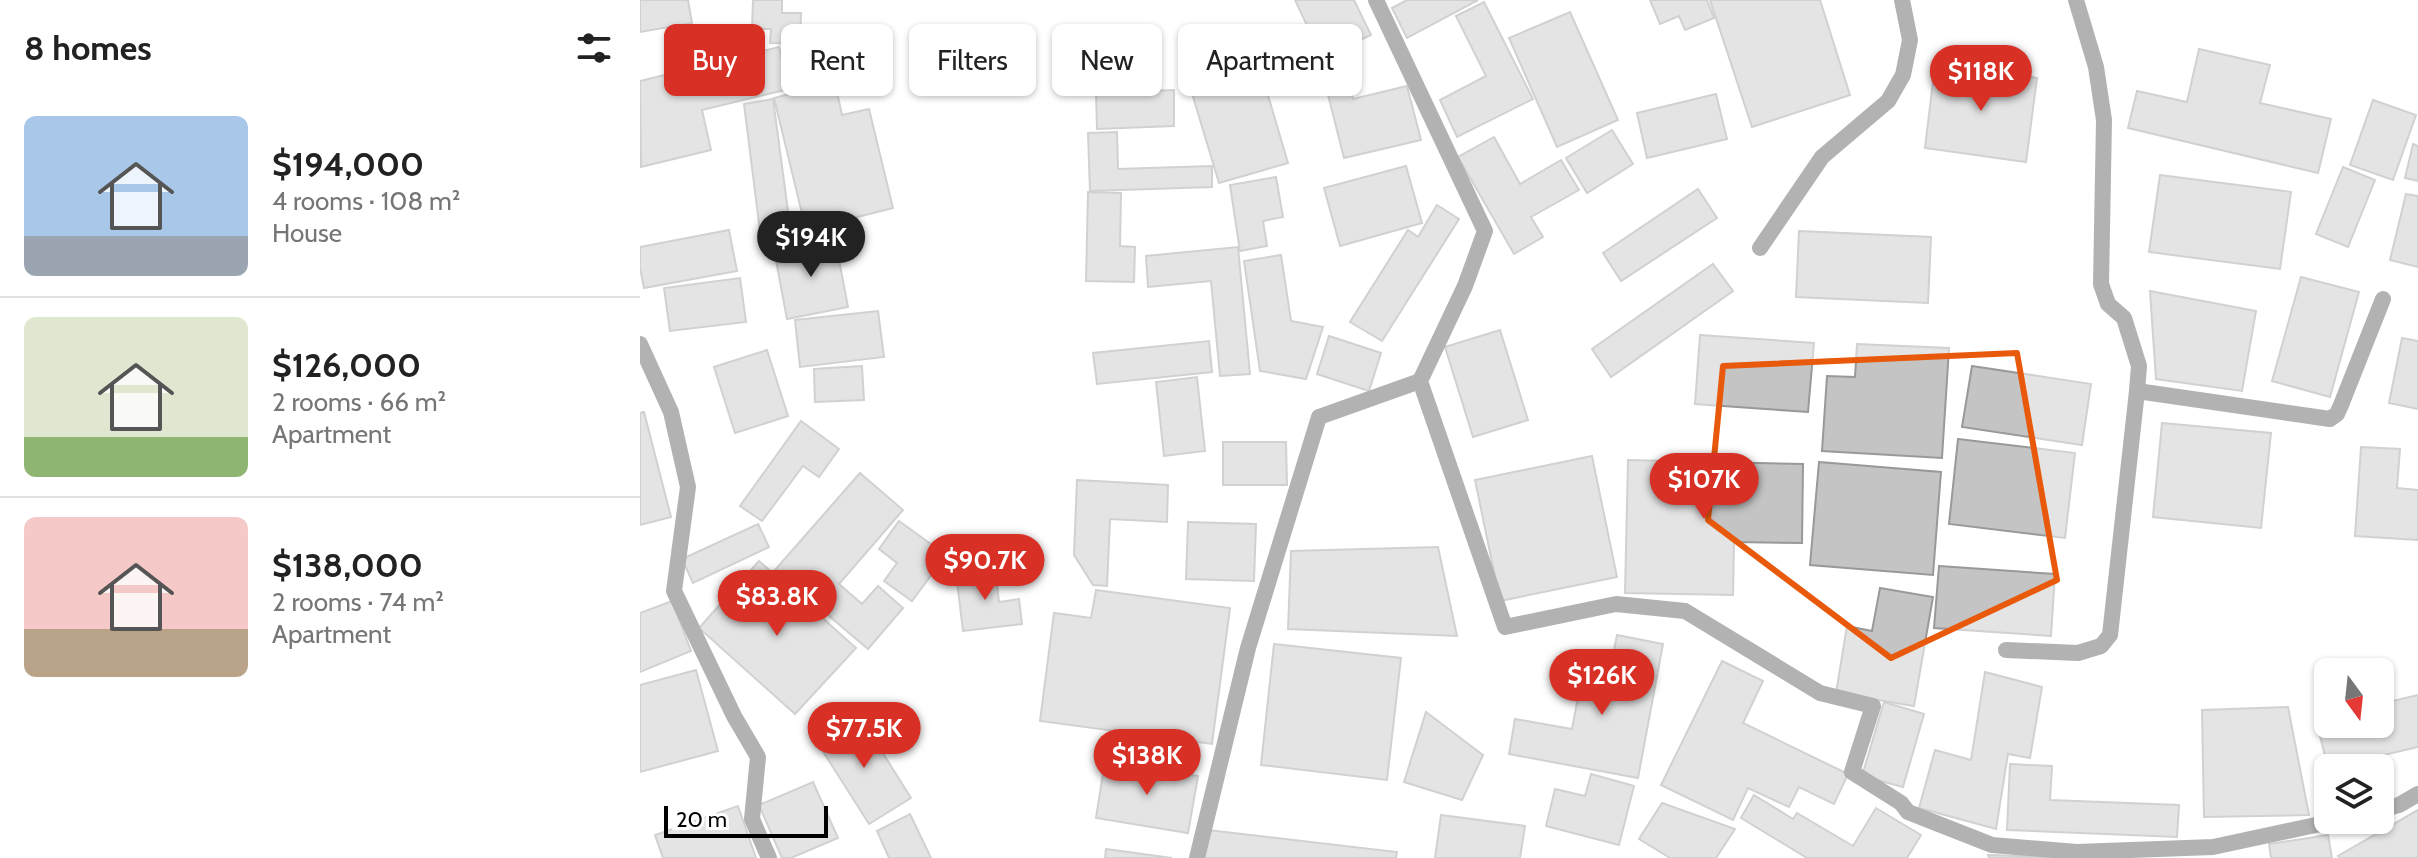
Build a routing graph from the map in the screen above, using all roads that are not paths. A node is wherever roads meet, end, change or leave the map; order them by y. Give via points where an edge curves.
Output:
1 (1376, 0) edge
2 (1902, 0) edge
3 (2076, 0) edge
4 (1760, 248) dead end
5 (2383, 299) dead end
6 (640, 344) edge
7 (1420, 381) junction
8 (2137, 391) junction
9 (2006, 650) dead end
10 (2418, 794) edge
11 (2394, 806) edge
12 (2314, 825) edge
13 (769, 858) edge
14 (1197, 858) edge

1 - 7 street via 1485,231
2 - 4 street via 1910,40 1903,75 1888,101 1822,157
3 - 8 street via 2096,67 2104,120 2101,284 2108,304 2124,318 2139,366
5 - 8 street via 2341,405 2330,419
6 - 13 street via 671,412 688,487 674,591 758,757 752,819
7 - 12 street via 1505,627 1616,604 1685,611 1820,693 1873,706 1852,772 1908,812 1992,845 2077,852 2213,847
7 - 14 street via 1319,417 1248,648
8 - 9 street via 2110,635 2101,646 2078,653
10 - 11 street

